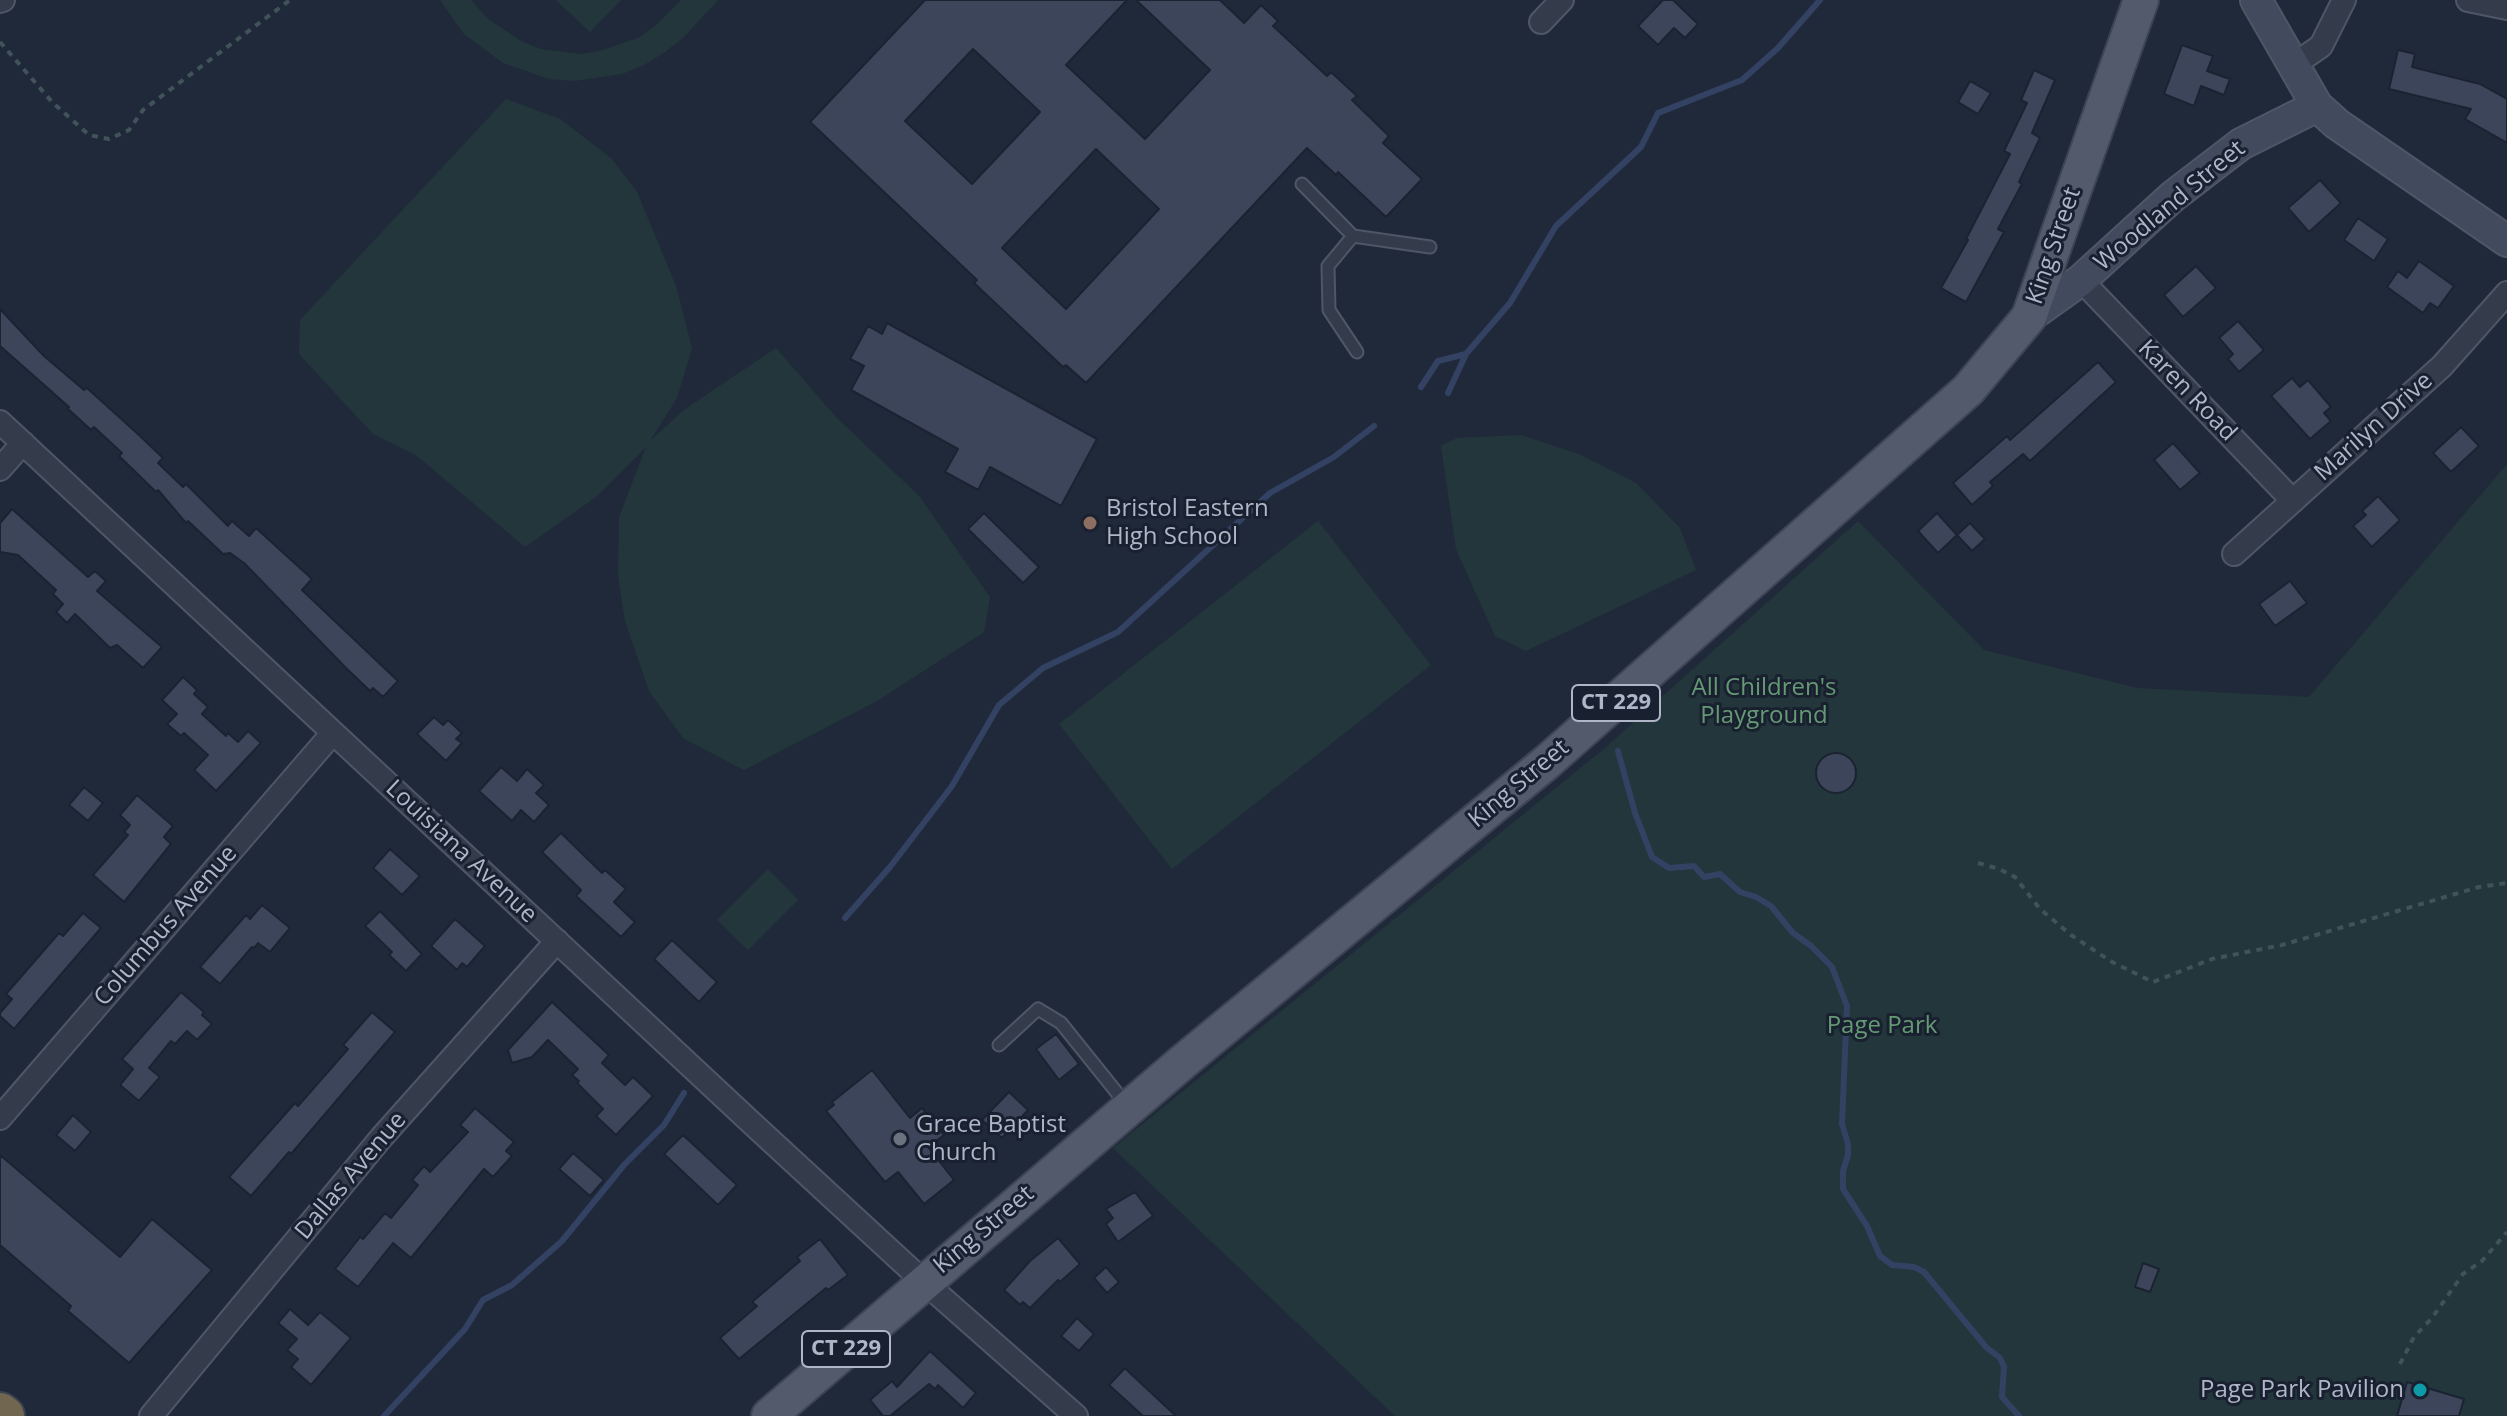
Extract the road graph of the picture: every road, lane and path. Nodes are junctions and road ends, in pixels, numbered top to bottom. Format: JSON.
{"nodes":[{"id":1,"x":290,"y":0,"type":"edge"},
{"id":2,"x":1562,"y":0,"type":"edge"},
{"id":3,"x":2141,"y":0,"type":"edge"},
{"id":4,"x":2256,"y":0,"type":"edge"},
{"id":5,"x":2344,"y":0,"type":"edge"},
{"id":6,"x":2468,"y":0,"type":"edge"},
{"id":7,"x":2507,"y":8,"type":"edge"},
{"id":8,"x":1541,"y":22,"type":"dead end"},
{"id":9,"x":0,"y":42,"type":"edge"},
{"id":10,"x":2292,"y":66,"type":"junction"},
{"id":11,"x":2317,"y":106,"type":"junction"},
{"id":12,"x":1302,"y":184,"type":"dead end"},
{"id":13,"x":1353,"y":236,"type":"junction"},
{"id":14,"x":2507,"y":241,"type":"edge"},
{"id":15,"x":1430,"y":247,"type":"dead end"},
{"id":16,"x":2081,"y":280,"type":"junction"},
{"id":17,"x":2507,"y":293,"type":"edge"},
{"id":18,"x":2029,"y":317,"type":"junction"},
{"id":19,"x":1357,"y":352,"type":"dead end"},
{"id":20,"x":0,"y":422,"type":"edge"},
{"id":21,"x":23,"y":443,"type":"junction"},
{"id":22,"x":0,"y":469,"type":"edge"},
{"id":23,"x":2293,"y":501,"type":"junction"},
{"id":24,"x":2234,"y":554,"type":"dead end"},
{"id":25,"x":332,"y":734,"type":"junction"},
{"id":26,"x":1978,"y":863,"type":"dead end"},
{"id":27,"x":2507,"y":883,"type":"edge"},
{"id":28,"x":557,"y":941,"type":"junction"},
{"id":29,"x":999,"y":1045,"type":"dead end"},
{"id":30,"x":1129,"y":1108,"type":"junction"},
{"id":31,"x":0,"y":1118,"type":"edge"},
{"id":32,"x":2507,"y":1232,"type":"edge"},
{"id":33,"x":923,"y":1281,"type":"junction"},
{"id":34,"x":2400,"y":1364,"type":"dead end"},
{"id":35,"x":151,"y":1416,"type":"edge"},
{"id":36,"x":769,"y":1416,"type":"edge"},
{"id":37,"x":1076,"y":1416,"type":"edge"}],
"edges":[{"from":1,"to":9,"type":"path"},
{"from":2,"to":8,"type":"street"},
{"from":3,"to":18,"type":"main road","name":"King Street","number":"CT 229"},
{"from":4,"to":10,"type":"street"},
{"from":5,"to":10,"type":"street"},
{"from":6,"to":7,"type":"street"},
{"from":10,"to":11,"type":"street"},
{"from":11,"to":14,"type":"street"},
{"from":11,"to":16,"type":"street","name":"Woodland Street"},
{"from":12,"to":13,"type":"lane"},
{"from":13,"to":15,"type":"lane"},
{"from":13,"to":19,"type":"lane"},
{"from":16,"to":18,"type":"street","name":"Woodland Street"},
{"from":16,"to":23,"type":"street","name":"Karen Road"},
{"from":17,"to":23,"type":"street","name":"Marilyn Drive"},
{"from":18,"to":30,"type":"main road","name":"King Street","number":"CT 229"},
{"from":20,"to":21,"type":"street","name":"Louisiana Avenue"},
{"from":21,"to":22,"type":"street"},
{"from":21,"to":25,"type":"street","name":"Louisiana Avenue"},
{"from":23,"to":24,"type":"street","name":"Marilyn Drive"},
{"from":25,"to":28,"type":"street","name":"Louisiana Avenue"},
{"from":25,"to":31,"type":"street","name":"Columbus Avenue"},
{"from":26,"to":27,"type":"path"},
{"from":28,"to":33,"type":"street","name":"Louisiana Avenue"},
{"from":28,"to":35,"type":"street","name":"Dallas Avenue"},
{"from":29,"to":30,"type":"lane"},
{"from":30,"to":33,"type":"main road","name":"King Street","number":"CT 229"},
{"from":32,"to":34,"type":"path"},
{"from":33,"to":36,"type":"main road","name":"King Street","number":"CT 229"},
{"from":33,"to":37,"type":"street","name":"Louisiana Avenue"}]}
